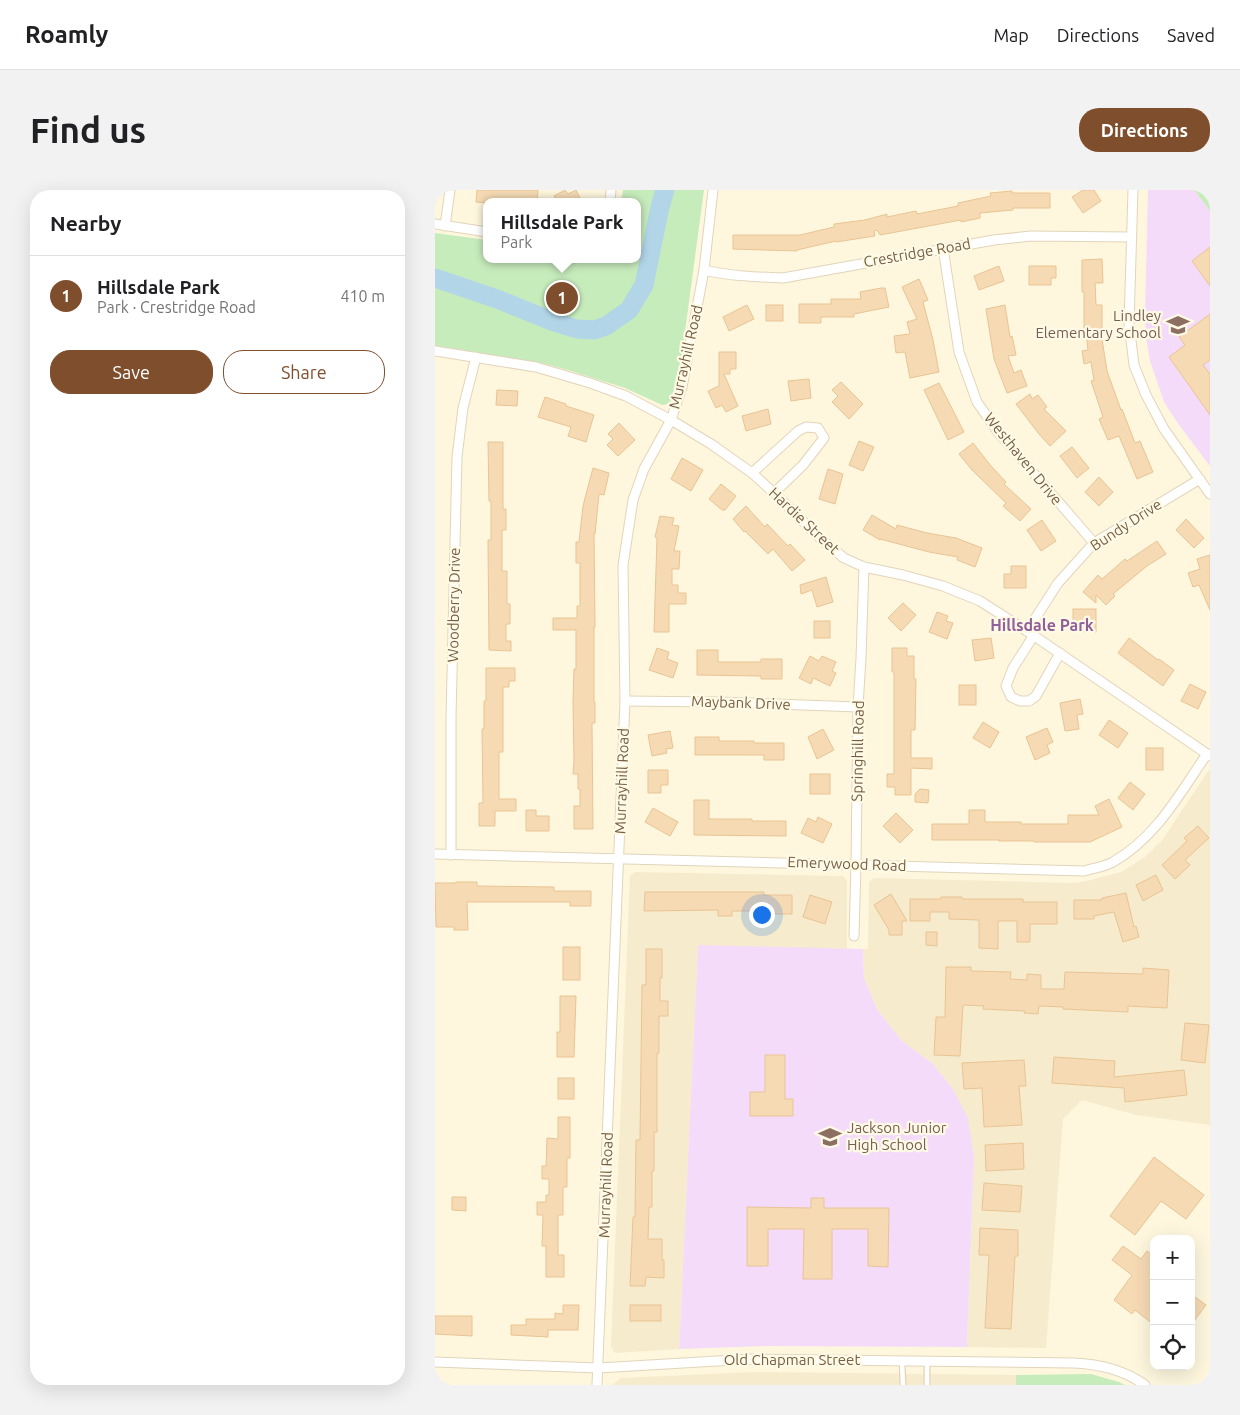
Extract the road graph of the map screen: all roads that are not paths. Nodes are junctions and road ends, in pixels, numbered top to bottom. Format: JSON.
{"nodes":[{"id":1,"x":450,"y":190,"type":"edge"},
{"id":2,"x":713,"y":190,"type":"edge"},
{"id":3,"x":1133,"y":190,"type":"edge"},
{"id":4,"x":435,"y":224,"type":"edge"},
{"id":5,"x":445,"y":226,"type":"junction"},
{"id":6,"x":483,"y":231,"type":"edge"},
{"id":7,"x":1131,"y":237,"type":"junction"},
{"id":8,"x":943,"y":248,"type":"junction"},
{"id":9,"x":704,"y":270,"type":"junction"},
{"id":10,"x":435,"y":351,"type":"edge"},
{"id":11,"x":476,"y":357,"type":"junction"},
{"id":12,"x":671,"y":420,"type":"junction"},
{"id":13,"x":751,"y":472,"type":"junction"},
{"id":14,"x":1200,"y":479,"type":"junction"},
{"id":15,"x":774,"y":493,"type":"junction"},
{"id":16,"x":1210,"y":494,"type":"edge"},
{"id":17,"x":1094,"y":543,"type":"junction"},
{"id":18,"x":864,"y":567,"type":"junction"},
{"id":19,"x":1030,"y":633,"type":"junction"},
{"id":20,"x":1060,"y":653,"type":"junction"},
{"id":21,"x":625,"y":701,"type":"junction"},
{"id":22,"x":858,"y":707,"type":"junction"},
{"id":23,"x":1209,"y":755,"type":"edge"},
{"id":24,"x":435,"y":854,"type":"edge"},
{"id":25,"x":451,"y":855,"type":"junction"},
{"id":26,"x":619,"y":859,"type":"junction"},
{"id":27,"x":857,"y":865,"type":"junction"},
{"id":28,"x":854,"y":936,"type":"dead end"},
{"id":29,"x":902,"y":1360,"type":"junction"},
{"id":30,"x":927,"y":1361,"type":"junction"},
{"id":31,"x":435,"y":1362,"type":"edge"},
{"id":32,"x":598,"y":1368,"type":"junction"},
{"id":33,"x":597,"y":1385,"type":"edge"},
{"id":34,"x":903,"y":1385,"type":"edge"},
{"id":35,"x":927,"y":1385,"type":"edge"},
{"id":36,"x":1145,"y":1385,"type":"edge"}],
"edges":[{"from":1,"to":5,"type":"street"},
{"from":2,"to":9,"type":"street","name":"Murrayhill Road"},
{"from":3,"to":7,"type":"street"},
{"from":4,"to":5,"type":"street"},
{"from":5,"to":6,"type":"street"},
{"from":7,"to":8,"type":"street","name":"Crestridge Road"},
{"from":7,"to":14,"type":"street"},
{"from":8,"to":9,"type":"street","name":"Crestridge Road"},
{"from":8,"to":17,"type":"street","name":"Westhaven Drive"},
{"from":9,"to":12,"type":"street","name":"Murrayhill Road"},
{"from":10,"to":11,"type":"street","name":"Hardie Street"},
{"from":11,"to":12,"type":"street","name":"Hardie Street"},
{"from":11,"to":25,"type":"street","name":"Woodberry Drive"},
{"from":12,"to":13,"type":"street","name":"Hardie Street"},
{"from":12,"to":21,"type":"street","name":"Murrayhill Road"},
{"from":13,"to":15,"type":"street","name":"Hardie Street"},
{"from":13,"to":15,"type":"street"},
{"from":14,"to":16,"type":"street"},
{"from":14,"to":17,"type":"street","name":"Bundy Drive"},
{"from":15,"to":18,"type":"street","name":"Hardie Street"},
{"from":17,"to":19,"type":"street","name":"Bundy Drive"},
{"from":18,"to":19,"type":"street","name":"Hardie Street"},
{"from":18,"to":22,"type":"street","name":"Springhill Road"},
{"from":19,"to":20,"type":"street","name":"Hardie Street"},
{"from":19,"to":20,"type":"street","name":"Bundy Drive"},
{"from":20,"to":23,"type":"street","name":"Hardie Street"},
{"from":21,"to":22,"type":"street","name":"Maybank Drive"},
{"from":21,"to":26,"type":"street","name":"Murrayhill Road"},
{"from":22,"to":27,"type":"street","name":"Springhill Road"},
{"from":23,"to":27,"type":"street","name":"Emerywood Road"},
{"from":24,"to":25,"type":"street","name":"Emerywood Road"},
{"from":25,"to":26,"type":"street","name":"Emerywood Road"},
{"from":26,"to":27,"type":"street","name":"Emerywood Road"},
{"from":26,"to":32,"type":"street","name":"Murrayhill Road"},
{"from":27,"to":28,"type":"street","name":"Springhill Road"},
{"from":29,"to":30,"type":"street","name":"Old Chapman Street"},
{"from":29,"to":32,"type":"street","name":"Old Chapman Street"},
{"from":29,"to":34,"type":"lane"},
{"from":30,"to":35,"type":"lane"},
{"from":30,"to":36,"type":"street","name":"Old Chapman Street"},
{"from":31,"to":32,"type":"street","name":"Old Chapman Street"},
{"from":32,"to":33,"type":"street","name":"Murrayhill Road"}]}
